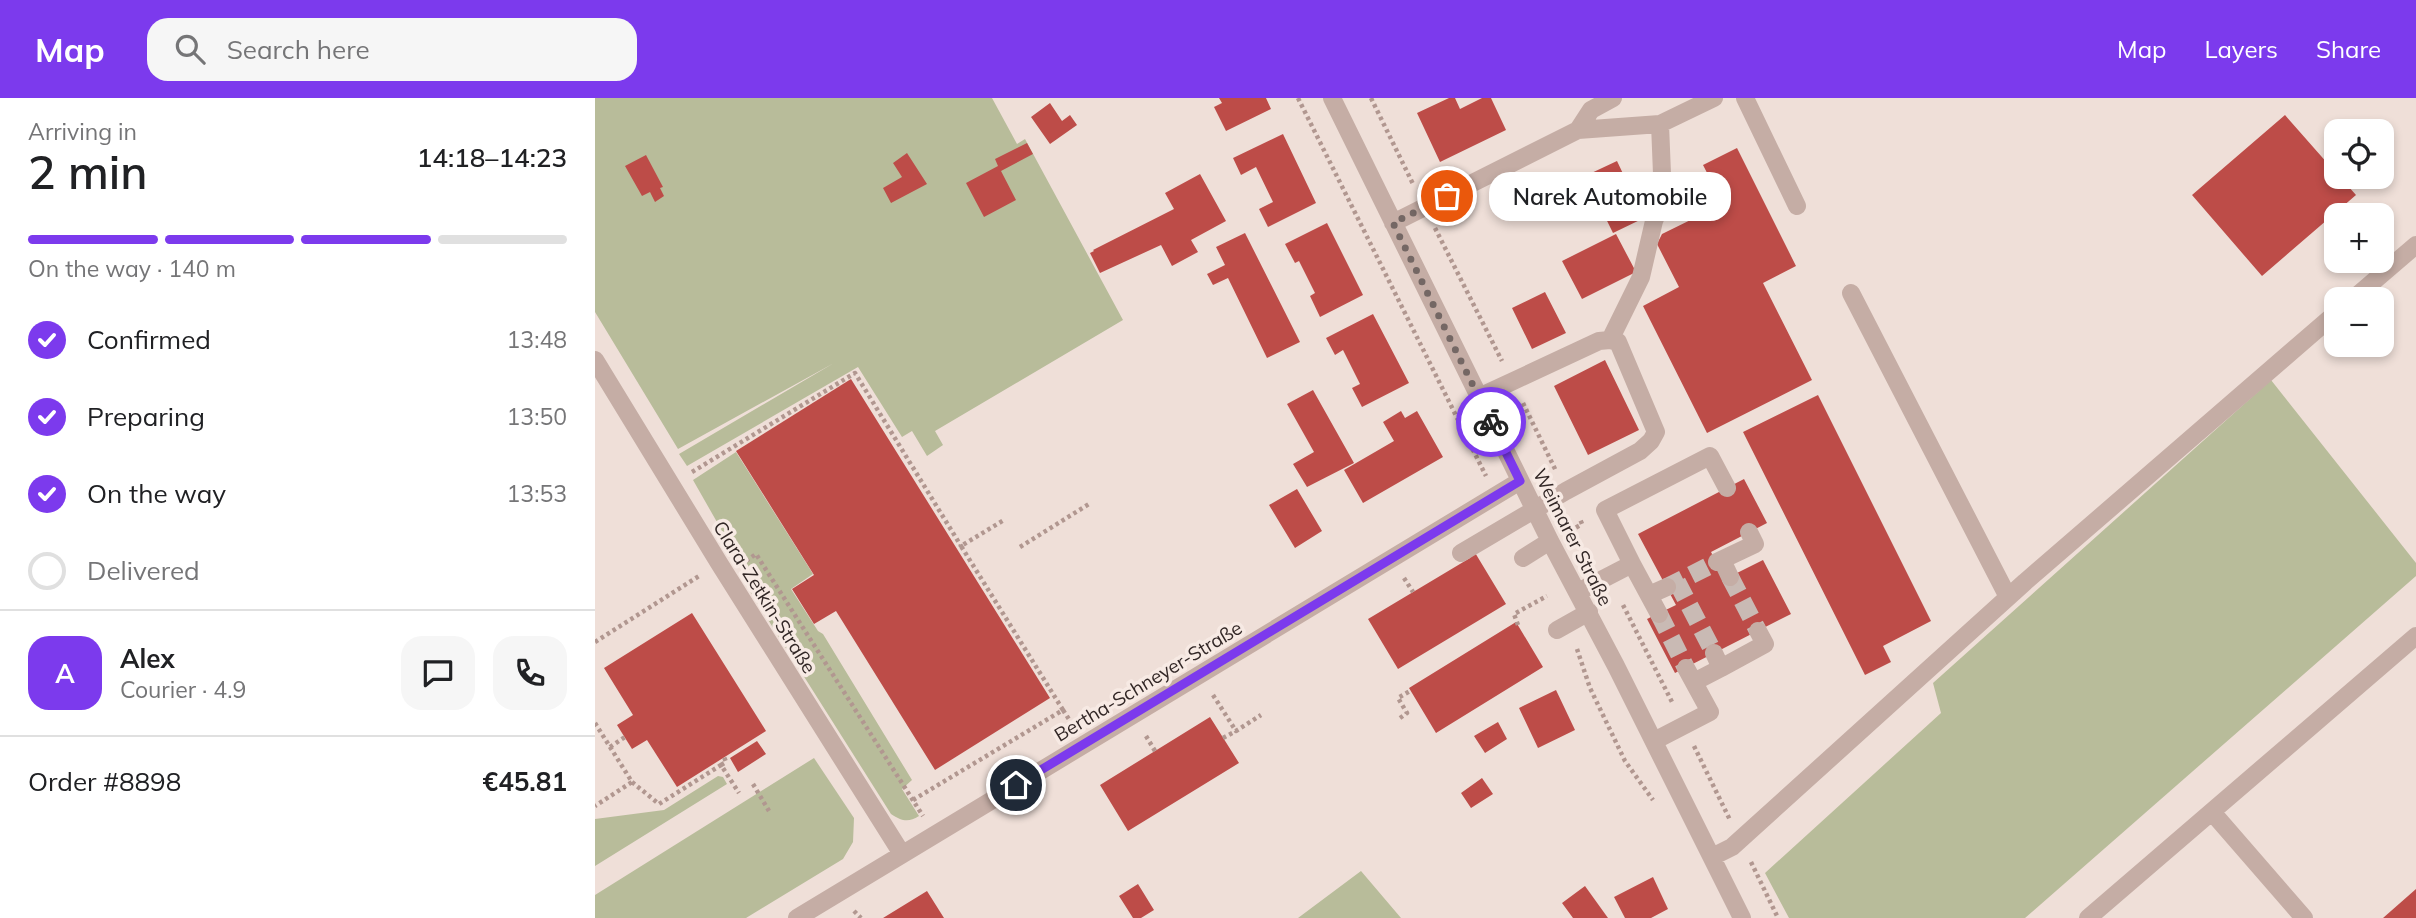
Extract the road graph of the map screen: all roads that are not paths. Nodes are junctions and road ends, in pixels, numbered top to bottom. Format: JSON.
{"nodes":[{"id":1,"x":1332,"y":98,"type":"edge"},
{"id":2,"x":1613,"y":98,"type":"edge"},
{"id":3,"x":1714,"y":98,"type":"edge"},
{"id":4,"x":1745,"y":98,"type":"edge"},
{"id":5,"x":1660,"y":124,"type":"junction"},
{"id":6,"x":1578,"y":130,"type":"junction"},
{"id":7,"x":1797,"y":206,"type":"dead end"},
{"id":8,"x":1393,"y":223,"type":"junction"},
{"id":9,"x":2416,"y":245,"type":"edge"},
{"id":10,"x":2367,"y":287,"type":"edge"},
{"id":11,"x":1851,"y":293,"type":"dead end"},
{"id":12,"x":2324,"y":323,"type":"edge"},
{"id":13,"x":1610,"y":340,"type":"junction"},
{"id":14,"x":595,"y":360,"type":"edge"},
{"id":15,"x":1479,"y":397,"type":"junction"},
{"id":16,"x":1520,"y":481,"type":"junction"},
{"id":17,"x":1727,"y":488,"type":"dead end"},
{"id":18,"x":1535,"y":510,"type":"junction"},
{"id":19,"x":1749,"y":532,"type":"dead end"},
{"id":20,"x":1550,"y":541,"type":"junction"},
{"id":21,"x":1461,"y":554,"type":"dead end"},
{"id":22,"x":1523,"y":558,"type":"dead end"},
{"id":23,"x":1632,"y":564,"type":"junction"},
{"id":24,"x":1730,"y":577,"type":"tunnel mouth"},
{"id":25,"x":1667,"y":587,"type":"tunnel mouth"},
{"id":26,"x":1578,"y":592,"type":"junction"},
{"id":27,"x":1649,"y":596,"type":"junction"},
{"id":28,"x":2008,"y":597,"type":"junction"},
{"id":29,"x":1589,"y":612,"type":"junction"},
{"id":30,"x":1659,"y":614,"type":"tunnel mouth"},
{"id":31,"x":1557,"y":630,"type":"dead end"},
{"id":32,"x":1758,"y":631,"type":"dead end"},
{"id":33,"x":2416,"y":636,"type":"edge"},
{"id":34,"x":1654,"y":741,"type":"junction"},
{"id":35,"x":2212,"y":812,"type":"junction"},
{"id":36,"x":902,"y":854,"type":"junction"},
{"id":37,"x":1713,"y":857,"type":"junction"},
{"id":38,"x":797,"y":918,"type":"edge"},
{"id":39,"x":1742,"y":918,"type":"edge"},
{"id":40,"x":2088,"y":918,"type":"edge"},
{"id":41,"x":2305,"y":918,"type":"edge"}],
"edges":[{"from":1,"to":8,"type":"street","name":"Weimarer Straße"},
{"from":2,"to":6,"type":"street"},
{"from":3,"to":5,"type":"street"},
{"from":4,"to":7,"type":"street"},
{"from":5,"to":6,"type":"street"},
{"from":5,"to":13,"type":"street"},
{"from":6,"to":8,"type":"street"},
{"from":8,"to":15,"type":"street","name":"Weimarer Straße"},
{"from":9,"to":10,"type":"street"},
{"from":11,"to":28,"type":"street"},
{"from":12,"to":28,"type":"street"},
{"from":13,"to":15,"type":"street"},
{"from":13,"to":18,"type":"street"},
{"from":14,"to":36,"type":"street","name":"Clara-Zetkin-Straße"},
{"from":15,"to":16,"type":"street","name":"Weimarer Straße"},
{"from":16,"to":18,"type":"street","name":"Weimarer Straße"},
{"from":16,"to":36,"type":"street","name":"Bertha-Schneyer-Straße"},
{"from":17,"to":23,"type":"street"},
{"from":18,"to":20,"type":"street","name":"Weimarer Straße"},
{"from":18,"to":21,"type":"street"},
{"from":19,"to":24,"type":"street"},
{"from":20,"to":22,"type":"street"},
{"from":20,"to":26,"type":"street","name":"Weimarer Straße"},
{"from":23,"to":26,"type":"street"},
{"from":23,"to":27,"type":"street"},
{"from":25,"to":27,"type":"street"},
{"from":26,"to":29,"type":"street","name":"Weimarer Straße"},
{"from":27,"to":30,"type":"street"},
{"from":28,"to":37,"type":"street"},
{"from":29,"to":31,"type":"street"},
{"from":29,"to":34,"type":"street","name":"Weimarer Straße"},
{"from":32,"to":34,"type":"street"},
{"from":33,"to":35,"type":"street"},
{"from":34,"to":37,"type":"street","name":"Weimarer Straße"},
{"from":35,"to":40,"type":"street"},
{"from":35,"to":41,"type":"street"},
{"from":36,"to":38,"type":"street","name":"Bertha-Schneyer-Straße"},
{"from":37,"to":39,"type":"street","name":"Weimarer Straße"}]}
